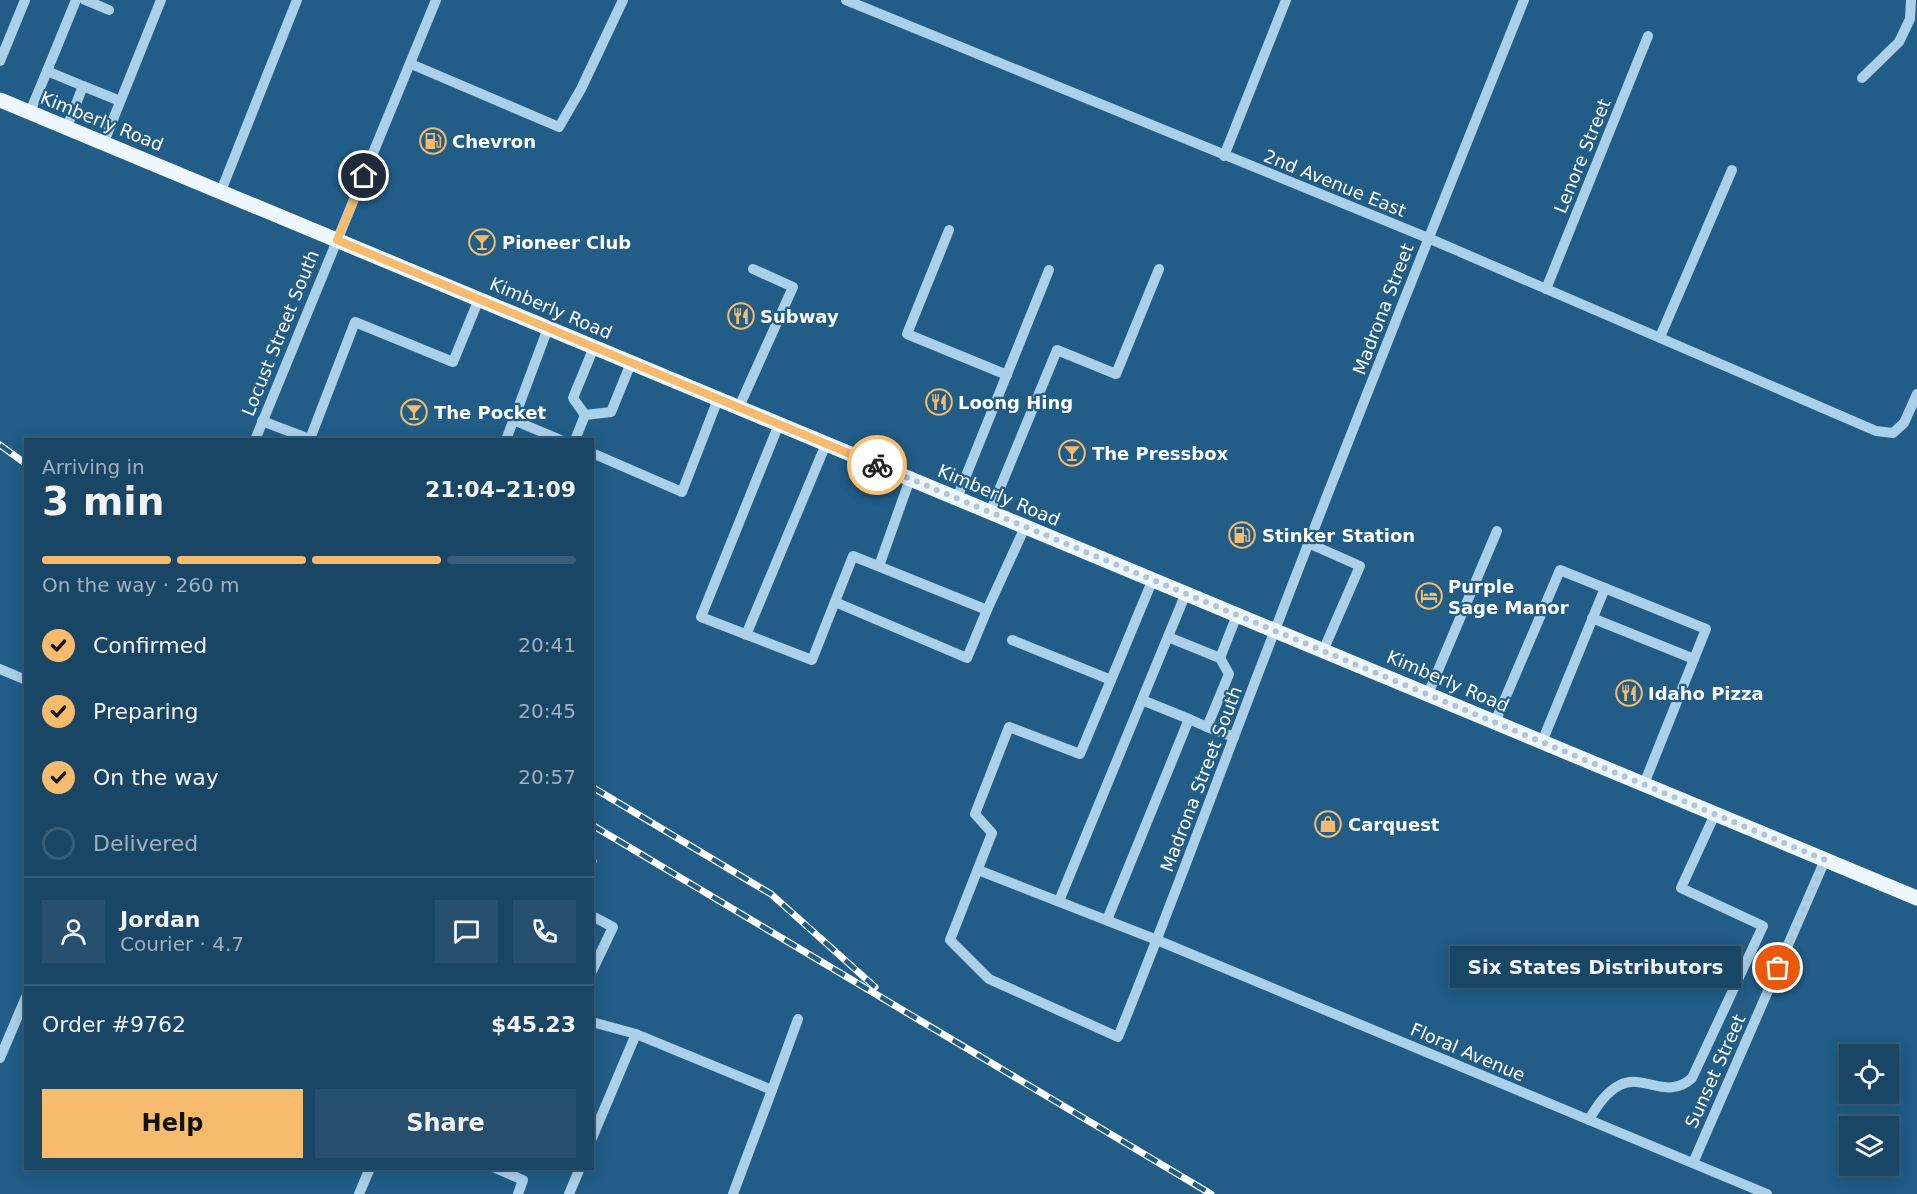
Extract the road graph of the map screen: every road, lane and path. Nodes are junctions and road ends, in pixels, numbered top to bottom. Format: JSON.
{"nodes":[{"id":1,"x":25,"y":0,"type":"edge"},
{"id":2,"x":76,"y":0,"type":"edge"},
{"id":3,"x":85,"y":0,"type":"edge"},
{"id":4,"x":160,"y":0,"type":"edge"},
{"id":5,"x":297,"y":0,"type":"edge"},
{"id":6,"x":436,"y":0,"type":"edge"},
{"id":7,"x":623,"y":0,"type":"edge"},
{"id":8,"x":1286,"y":0,"type":"edge"},
{"id":9,"x":1524,"y":0,"type":"edge"},
{"id":10,"x":1911,"y":0,"type":"edge"},
{"id":11,"x":853,"y":1,"type":"edge"},
{"id":12,"x":109,"y":10,"type":"dead end"},
{"id":13,"x":1648,"y":36,"type":"dead end"},
{"id":14,"x":0,"y":61,"type":"edge"},
{"id":15,"x":411,"y":64,"type":"junction"},
{"id":16,"x":47,"y":71,"type":"junction"},
{"id":17,"x":1862,"y":78,"type":"dead end"},
{"id":18,"x":83,"y":86,"type":"junction"},
{"id":19,"x":0,"y":100,"type":"edge"},
{"id":20,"x":120,"y":101,"type":"junction"},
{"id":21,"x":30,"y":112,"type":"junction"},
{"id":22,"x":67,"y":127,"type":"junction"},
{"id":23,"x":104,"y":142,"type":"junction"},
{"id":24,"x":1224,"y":156,"type":"junction"},
{"id":25,"x":1732,"y":170,"type":"dead end"},
{"id":26,"x":221,"y":191,"type":"junction"},
{"id":27,"x":949,"y":230,"type":"dead end"},
{"id":28,"x":1428,"y":238,"type":"junction"},
{"id":29,"x":337,"y":240,"type":"junction"},
{"id":30,"x":753,"y":269,"type":"dead end"},
{"id":31,"x":1159,"y":269,"type":"dead end"},
{"id":32,"x":1049,"y":270,"type":"dead end"},
{"id":33,"x":1546,"y":289,"type":"junction"},
{"id":34,"x":479,"y":299,"type":"junction"},
{"id":35,"x":548,"y":328,"type":"junction"},
{"id":36,"x":1660,"y":337,"type":"junction"},
{"id":37,"x":594,"y":347,"type":"junction"},
{"id":38,"x":631,"y":363,"type":"junction"},
{"id":39,"x":1007,"y":375,"type":"junction"},
{"id":40,"x":1917,"y":394,"type":"edge"},
{"id":41,"x":718,"y":399,"type":"junction"},
{"id":42,"x":739,"y":407,"type":"junction"},
{"id":43,"x":585,"y":415,"type":"junction"},
{"id":44,"x":513,"y":420,"type":"junction"},
{"id":45,"x":262,"y":421,"type":"junction"},
{"id":46,"x":779,"y":424,"type":"junction"},
{"id":47,"x":256,"y":438,"type":"edge"},
{"id":48,"x":308,"y":438,"type":"edge"},
{"id":49,"x":311,"y":438,"type":"edge"},
{"id":50,"x":507,"y":438,"type":"edge"},
{"id":51,"x":556,"y":438,"type":"edge"},
{"id":52,"x":576,"y":438,"type":"edge"},
{"id":53,"x":825,"y":444,"type":"junction"},
{"id":54,"x":594,"y":454,"type":"edge"},
{"id":55,"x":910,"y":479,"type":"junction"},
{"id":56,"x":957,"y":498,"type":"junction"},
{"id":57,"x":990,"y":512,"type":"junction"},
{"id":58,"x":1025,"y":527,"type":"junction"},
{"id":59,"x":1497,"y":531,"type":"dead end"},
{"id":60,"x":1308,"y":543,"type":"junction"},
{"id":61,"x":879,"y":566,"type":"junction"},
{"id":62,"x":1153,"y":579,"type":"junction"},
{"id":63,"x":1605,"y":588,"type":"junction"},
{"id":64,"x":1186,"y":593,"type":"junction"},
{"id":65,"x":835,"y":602,"type":"junction"},
{"id":66,"x":987,"y":610,"type":"junction"},
{"id":67,"x":1237,"y":615,"type":"junction"},
{"id":68,"x":1592,"y":618,"type":"junction"},
{"id":69,"x":1274,"y":630,"type":"junction"},
{"id":70,"x":746,"y":634,"type":"junction"},
{"id":71,"x":1168,"y":637,"type":"junction"},
{"id":72,"x":1012,"y":640,"type":"dead end"},
{"id":73,"x":1323,"y":651,"type":"junction"},
{"id":74,"x":1220,"y":658,"type":"junction"},
{"id":75,"x":1694,"y":659,"type":"junction"},
{"id":76,"x":0,"y":669,"type":"edge"},
{"id":77,"x":24,"y":679,"type":"edge"},
{"id":78,"x":1111,"y":680,"type":"junction"},
{"id":79,"x":1428,"y":694,"type":"junction"},
{"id":80,"x":1142,"y":700,"type":"junction"},
{"id":81,"x":1189,"y":719,"type":"junction"},
{"id":82,"x":1495,"y":722,"type":"junction"},
{"id":83,"x":1207,"y":727,"type":"junction"},
{"id":84,"x":1234,"y":737,"type":"junction"},
{"id":85,"x":1542,"y":742,"type":"junction"},
{"id":86,"x":1644,"y":784,"type":"junction"},
{"id":87,"x":1715,"y":814,"type":"junction"},
{"id":88,"x":1825,"y":860,"type":"junction"},
{"id":89,"x":978,"y":870,"type":"junction"},
{"id":90,"x":1917,"y":898,"type":"edge"},
{"id":91,"x":1059,"y":901,"type":"junction"},
{"id":92,"x":594,"y":917,"type":"edge"},
{"id":93,"x":1107,"y":920,"type":"junction"},
{"id":94,"x":1157,"y":940,"type":"junction"},
{"id":95,"x":594,"y":967,"type":"edge"},
{"id":96,"x":24,"y":1002,"type":"edge"},
{"id":97,"x":798,"y":1018,"type":"dead end"},
{"id":98,"x":594,"y":1023,"type":"edge"},
{"id":99,"x":636,"y":1034,"type":"junction"},
{"id":100,"x":0,"y":1058,"type":"edge"},
{"id":101,"x":772,"y":1090,"type":"junction"},
{"id":102,"x":1589,"y":1120,"type":"junction"},
{"id":103,"x":594,"y":1133,"type":"edge"},
{"id":104,"x":1693,"y":1163,"type":"junction"},
{"id":105,"x":369,"y":1170,"type":"edge"},
{"id":106,"x":500,"y":1170,"type":"edge"},
{"id":107,"x":579,"y":1170,"type":"edge"},
{"id":108,"x":359,"y":1194,"type":"edge"},
{"id":109,"x":518,"y":1194,"type":"edge"},
{"id":110,"x":569,"y":1194,"type":"edge"},
{"id":111,"x":733,"y":1194,"type":"edge"},
{"id":112,"x":1767,"y":1194,"type":"edge"}],
"edges":[{"from":1,"to":14,"type":"street"},
{"from":2,"to":16,"type":"street"},
{"from":3,"to":12,"type":"street"},
{"from":4,"to":20,"type":"street"},
{"from":5,"to":26,"type":"street"},
{"from":6,"to":15,"type":"street","name":"Locust Street South"},
{"from":7,"to":15,"type":"street"},
{"from":8,"to":24,"type":"street"},
{"from":9,"to":28,"type":"street","name":"Madrona Street"},
{"from":10,"to":17,"type":"street"},
{"from":11,"to":24,"type":"street","name":"2nd Avenue East"},
{"from":13,"to":33,"type":"street","name":"Lenore Street"},
{"from":15,"to":29,"type":"street","name":"Locust Street South"},
{"from":16,"to":18,"type":"street"},
{"from":16,"to":21,"type":"street"},
{"from":18,"to":20,"type":"street"},
{"from":18,"to":22,"type":"street"},
{"from":19,"to":21,"type":"main road","name":"Kimberly Road"},
{"from":20,"to":23,"type":"street"},
{"from":21,"to":22,"type":"main road","name":"Kimberly Road"},
{"from":22,"to":23,"type":"main road","name":"Kimberly Road"},
{"from":23,"to":26,"type":"main road","name":"Kimberly Road"},
{"from":24,"to":28,"type":"street","name":"2nd Avenue East"},
{"from":25,"to":36,"type":"street"},
{"from":26,"to":29,"type":"main road","name":"Kimberly Road"},
{"from":27,"to":39,"type":"street"},
{"from":28,"to":33,"type":"street","name":"2nd Avenue East"},
{"from":28,"to":60,"type":"street","name":"Madrona Street"},
{"from":29,"to":34,"type":"main road","name":"Kimberly Road"},
{"from":29,"to":45,"type":"street","name":"Locust Street South"},
{"from":30,"to":42,"type":"street"},
{"from":31,"to":57,"type":"street"},
{"from":32,"to":39,"type":"street"},
{"from":33,"to":36,"type":"street","name":"2nd Avenue East"},
{"from":34,"to":35,"type":"main road","name":"Kimberly Road"},
{"from":34,"to":49,"type":"street"},
{"from":35,"to":37,"type":"main road","name":"Kimberly Road"},
{"from":35,"to":44,"type":"street"},
{"from":36,"to":40,"type":"street","name":"2nd Avenue East"},
{"from":37,"to":38,"type":"main road","name":"Kimberly Road"},
{"from":37,"to":43,"type":"street"},
{"from":38,"to":41,"type":"main road","name":"Kimberly Road"},
{"from":38,"to":43,"type":"street"},
{"from":39,"to":56,"type":"street"},
{"from":41,"to":42,"type":"main road","name":"Kimberly Road"},
{"from":41,"to":54,"type":"street"},
{"from":42,"to":46,"type":"main road","name":"Kimberly Road"},
{"from":43,"to":52,"type":"street"},
{"from":44,"to":50,"type":"street"},
{"from":44,"to":51,"type":"street"},
{"from":45,"to":47,"type":"street","name":"Locust Street South"},
{"from":45,"to":48,"type":"street"},
{"from":46,"to":53,"type":"main road","name":"Kimberly Road"},
{"from":46,"to":70,"type":"street"},
{"from":53,"to":55,"type":"main road","name":"Kimberly Road"},
{"from":53,"to":70,"type":"street"},
{"from":55,"to":56,"type":"main road","name":"Kimberly Road"},
{"from":55,"to":61,"type":"street"},
{"from":56,"to":57,"type":"main road","name":"Kimberly Road"},
{"from":57,"to":58,"type":"main road","name":"Kimberly Road"},
{"from":58,"to":62,"type":"main road","name":"Kimberly Road"},
{"from":58,"to":66,"type":"street"},
{"from":59,"to":79,"type":"street"},
{"from":60,"to":69,"type":"street","name":"Madrona Street"},
{"from":60,"to":73,"type":"street"},
{"from":61,"to":65,"type":"street"},
{"from":61,"to":66,"type":"street"},
{"from":62,"to":64,"type":"main road","name":"Kimberly Road"},
{"from":62,"to":78,"type":"street"},
{"from":63,"to":68,"type":"street"},
{"from":63,"to":75,"type":"street"},
{"from":63,"to":82,"type":"street"},
{"from":64,"to":67,"type":"main road","name":"Kimberly Road"},
{"from":64,"to":71,"type":"street"},
{"from":65,"to":66,"type":"street"},
{"from":65,"to":70,"type":"street"},
{"from":67,"to":69,"type":"main road","name":"Kimberly Road"},
{"from":67,"to":74,"type":"street"},
{"from":68,"to":75,"type":"street"},
{"from":68,"to":85,"type":"street"},
{"from":69,"to":73,"type":"main road","name":"Kimberly Road"},
{"from":69,"to":84,"type":"street","name":"Madrona Street South"},
{"from":71,"to":74,"type":"street"},
{"from":71,"to":80,"type":"street"},
{"from":72,"to":78,"type":"street"},
{"from":73,"to":79,"type":"main road","name":"Kimberly Road"},
{"from":74,"to":83,"type":"street"},
{"from":75,"to":86,"type":"street"},
{"from":76,"to":77,"type":"street"},
{"from":78,"to":89,"type":"street"},
{"from":79,"to":82,"type":"main road","name":"Kimberly Road"},
{"from":80,"to":81,"type":"street"},
{"from":80,"to":91,"type":"street"},
{"from":81,"to":83,"type":"street"},
{"from":81,"to":93,"type":"street"},
{"from":82,"to":85,"type":"main road","name":"Kimberly Road"},
{"from":83,"to":84,"type":"street"},
{"from":84,"to":94,"type":"street","name":"Madrona Street South"},
{"from":85,"to":86,"type":"main road","name":"Kimberly Road"},
{"from":86,"to":87,"type":"main road","name":"Kimberly Road"},
{"from":87,"to":88,"type":"main road","name":"Kimberly Road"},
{"from":87,"to":102,"type":"street"},
{"from":88,"to":90,"type":"main road","name":"Kimberly Road"},
{"from":88,"to":104,"type":"street","name":"Sunset Street"},
{"from":89,"to":91,"type":"street","name":"Floral Avenue"},
{"from":89,"to":94,"type":"street","name":"Madrona Street South"},
{"from":91,"to":93,"type":"street","name":"Floral Avenue"},
{"from":92,"to":95,"type":"street"},
{"from":93,"to":94,"type":"street","name":"Floral Avenue"},
{"from":94,"to":102,"type":"street","name":"Floral Avenue"},
{"from":96,"to":100,"type":"street"},
{"from":97,"to":101,"type":"street"},
{"from":98,"to":99,"type":"street"},
{"from":99,"to":101,"type":"street"},
{"from":99,"to":103,"type":"street"},
{"from":101,"to":111,"type":"street"},
{"from":102,"to":104,"type":"street","name":"Floral Avenue"},
{"from":104,"to":112,"type":"street","name":"Floral Avenue"},
{"from":105,"to":108,"type":"street"},
{"from":106,"to":109,"type":"street"},
{"from":107,"to":110,"type":"street"}]}
